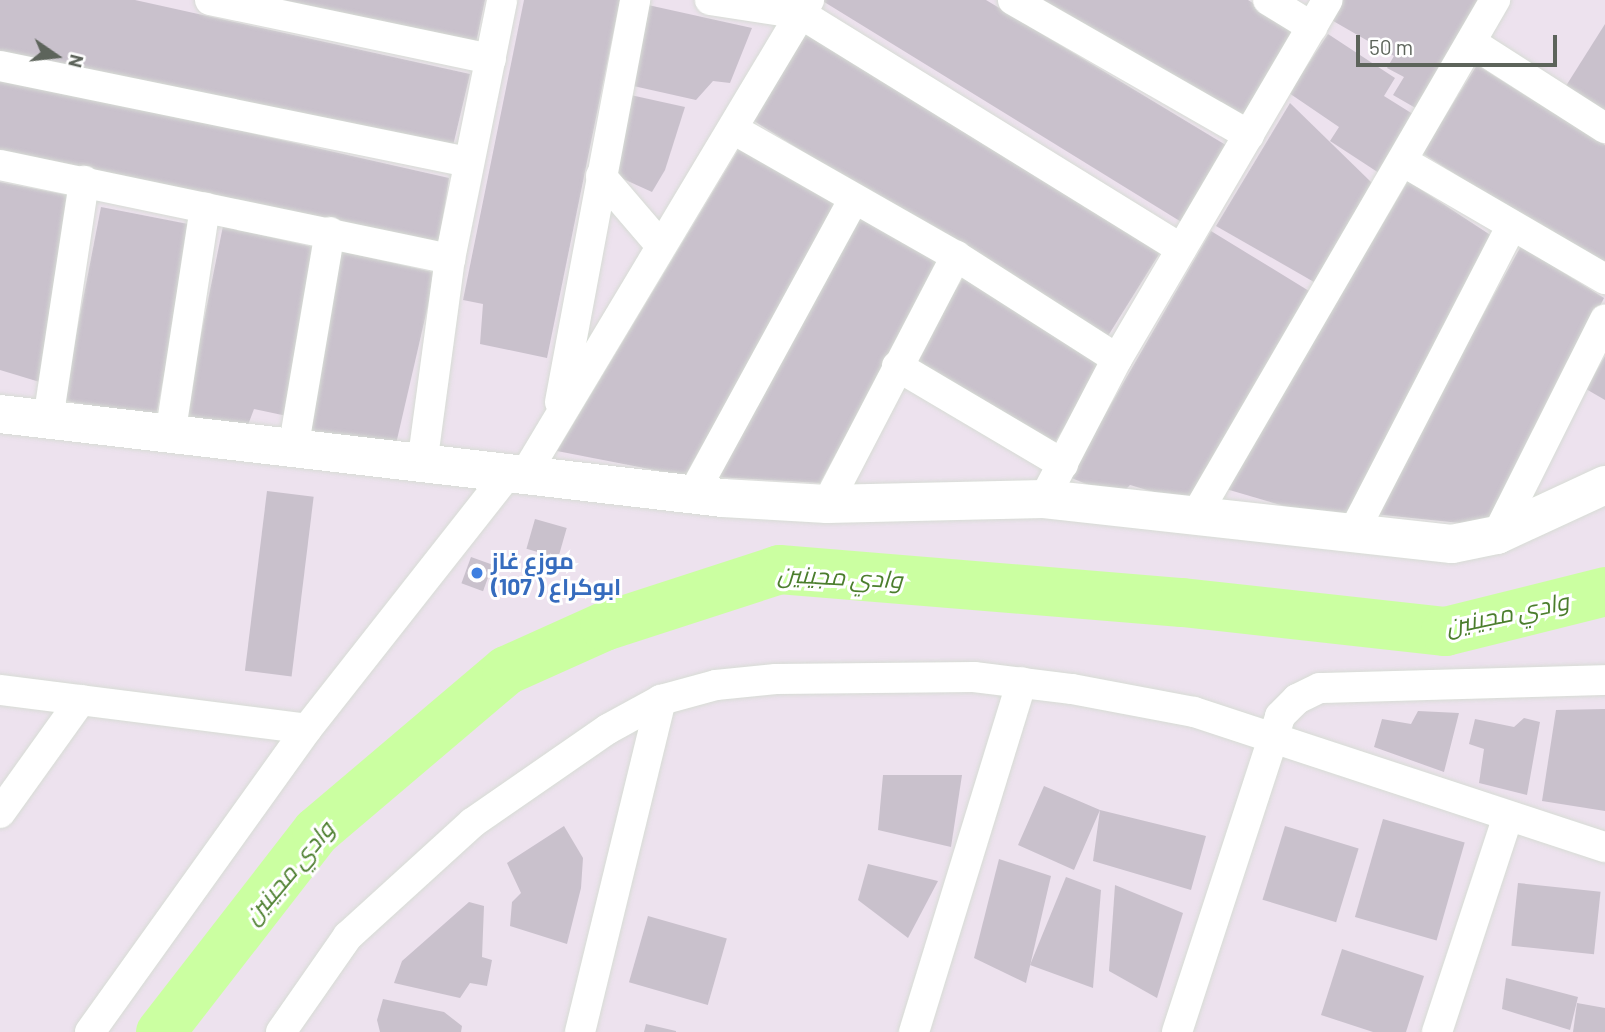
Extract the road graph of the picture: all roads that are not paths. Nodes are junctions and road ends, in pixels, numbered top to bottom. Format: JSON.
{"nodes":[{"id":1,"x":210,"y":0,"type":"edge"},
{"id":2,"x":502,"y":0,"type":"edge"},
{"id":3,"x":635,"y":0,"type":"edge"},
{"id":4,"x":709,"y":0,"type":"edge"},
{"id":5,"x":1013,"y":0,"type":"edge"},
{"id":6,"x":1268,"y":0,"type":"edge"},
{"id":7,"x":1328,"y":0,"type":"edge"},
{"id":8,"x":1495,"y":0,"type":"edge"},
{"id":9,"x":805,"y":7,"type":"edge"},
{"id":10,"x":1312,"y":27,"type":"junction"},
{"id":11,"x":1472,"y":43,"type":"junction"},
{"id":12,"x":491,"y":59,"type":"junction"},
{"id":13,"x":0,"y":65,"type":"edge"},
{"id":14,"x":1605,"y":128,"type":"edge"},
{"id":15,"x":733,"y":129,"type":"junction"},
{"id":16,"x":1249,"y":135,"type":"junction"},
{"id":17,"x":467,"y":162,"type":"junction"},
{"id":18,"x":1404,"y":162,"type":"junction"},
{"id":19,"x":0,"y":165,"type":"edge"},
{"id":20,"x":601,"y":177,"type":"junction"},
{"id":21,"x":84,"y":181,"type":"junction"},
{"id":22,"x":853,"y":201,"type":"junction"},
{"id":23,"x":205,"y":208,"type":"junction"},
{"id":24,"x":1511,"y":228,"type":"junction"},
{"id":25,"x":330,"y":232,"type":"junction"},
{"id":26,"x":661,"y":246,"type":"junction"},
{"id":27,"x":1181,"y":249,"type":"junction"},
{"id":28,"x":956,"y":256,"type":"junction"},
{"id":29,"x":450,"y":259,"type":"junction"},
{"id":30,"x":1605,"y":279,"type":"edge"},
{"id":31,"x":1605,"y":320,"type":"edge"},
{"id":32,"x":1117,"y":359,"type":"junction"},
{"id":33,"x":897,"y":366,"type":"junction"},
{"id":34,"x":0,"y":414,"type":"edge"},
{"id":35,"x":48,"y":420,"type":"junction"},
{"id":36,"x":556,"y":422,"type":"junction"},
{"id":37,"x":170,"y":436,"type":"junction"},
{"id":38,"x":293,"y":450,"type":"junction"},
{"id":39,"x":1063,"y":464,"type":"junction"},
{"id":40,"x":422,"y":465,"type":"junction"},
{"id":41,"x":516,"y":476,"type":"junction"},
{"id":42,"x":1605,"y":485,"type":"edge"},
{"id":43,"x":693,"y":494,"type":"junction"},
{"id":44,"x":1044,"y":499,"type":"junction"},
{"id":45,"x":827,"y":504,"type":"junction"},
{"id":46,"x":1196,"y":515,"type":"junction"},
{"id":47,"x":1352,"y":535,"type":"junction"},
{"id":48,"x":1497,"y":535,"type":"junction"},
{"id":49,"x":1605,"y":680,"type":"edge"},
{"id":50,"x":1022,"y":682,"type":"junction"},
{"id":51,"x":0,"y":690,"type":"edge"},
{"id":52,"x":80,"y":700,"type":"junction"},
{"id":53,"x":661,"y":700,"type":"junction"},
{"id":54,"x":307,"y":729,"type":"junction"},
{"id":55,"x":1273,"y":740,"type":"junction"},
{"id":56,"x":0,"y":813,"type":"edge"},
{"id":57,"x":1507,"y":818,"type":"junction"},
{"id":58,"x":1605,"y":847,"type":"edge"},
{"id":59,"x":90,"y":1032,"type":"edge"},
{"id":60,"x":281,"y":1032,"type":"edge"},
{"id":61,"x":580,"y":1032,"type":"edge"},
{"id":62,"x":914,"y":1032,"type":"edge"},
{"id":63,"x":1177,"y":1032,"type":"edge"},
{"id":64,"x":1437,"y":1032,"type":"edge"}],
"edges":[{"from":1,"to":12,"type":"street"},
{"from":2,"to":12,"type":"street"},
{"from":3,"to":20,"type":"street"},
{"from":4,"to":9,"type":"street"},
{"from":5,"to":16,"type":"street"},
{"from":6,"to":10,"type":"street"},
{"from":7,"to":10,"type":"street"},
{"from":8,"to":11,"type":"street"},
{"from":9,"to":15,"type":"street"},
{"from":9,"to":27,"type":"street"},
{"from":10,"to":16,"type":"street"},
{"from":11,"to":14,"type":"street"},
{"from":11,"to":18,"type":"street"},
{"from":12,"to":17,"type":"street"},
{"from":13,"to":17,"type":"street"},
{"from":15,"to":22,"type":"street"},
{"from":15,"to":26,"type":"street"},
{"from":16,"to":27,"type":"street"},
{"from":17,"to":29,"type":"street"},
{"from":18,"to":24,"type":"street"},
{"from":18,"to":46,"type":"street"},
{"from":19,"to":21,"type":"street"},
{"from":20,"to":26,"type":"street"},
{"from":20,"to":36,"type":"street"},
{"from":21,"to":23,"type":"street"},
{"from":21,"to":35,"type":"street"},
{"from":22,"to":28,"type":"street"},
{"from":22,"to":43,"type":"street"},
{"from":23,"to":25,"type":"street"},
{"from":23,"to":37,"type":"street"},
{"from":24,"to":30,"type":"street"},
{"from":24,"to":47,"type":"street"},
{"from":25,"to":29,"type":"street"},
{"from":25,"to":38,"type":"street"},
{"from":26,"to":36,"type":"street"},
{"from":27,"to":32,"type":"street"},
{"from":28,"to":32,"type":"street"},
{"from":28,"to":33,"type":"street"},
{"from":29,"to":40,"type":"street"},
{"from":31,"to":48,"type":"street"},
{"from":32,"to":39,"type":"street"},
{"from":33,"to":39,"type":"street"},
{"from":33,"to":45,"type":"street"},
{"from":34,"to":35,"type":"street"},
{"from":35,"to":37,"type":"street"},
{"from":36,"to":41,"type":"street"},
{"from":37,"to":38,"type":"street"},
{"from":38,"to":40,"type":"street"},
{"from":39,"to":44,"type":"street"},
{"from":40,"to":41,"type":"street"},
{"from":41,"to":43,"type":"street"},
{"from":41,"to":54,"type":"street"},
{"from":42,"to":48,"type":"street"},
{"from":43,"to":45,"type":"street"},
{"from":44,"to":45,"type":"street"},
{"from":44,"to":46,"type":"street"},
{"from":46,"to":47,"type":"street"},
{"from":47,"to":48,"type":"street"},
{"from":49,"to":55,"type":"street"},
{"from":50,"to":53,"type":"street"},
{"from":50,"to":55,"type":"street"},
{"from":50,"to":62,"type":"street"},
{"from":51,"to":52,"type":"street"},
{"from":52,"to":54,"type":"street"},
{"from":52,"to":56,"type":"street"},
{"from":53,"to":60,"type":"street"},
{"from":53,"to":61,"type":"street"},
{"from":54,"to":59,"type":"street"},
{"from":55,"to":57,"type":"street"},
{"from":55,"to":63,"type":"street"},
{"from":57,"to":58,"type":"street"},
{"from":57,"to":64,"type":"street"}]}
